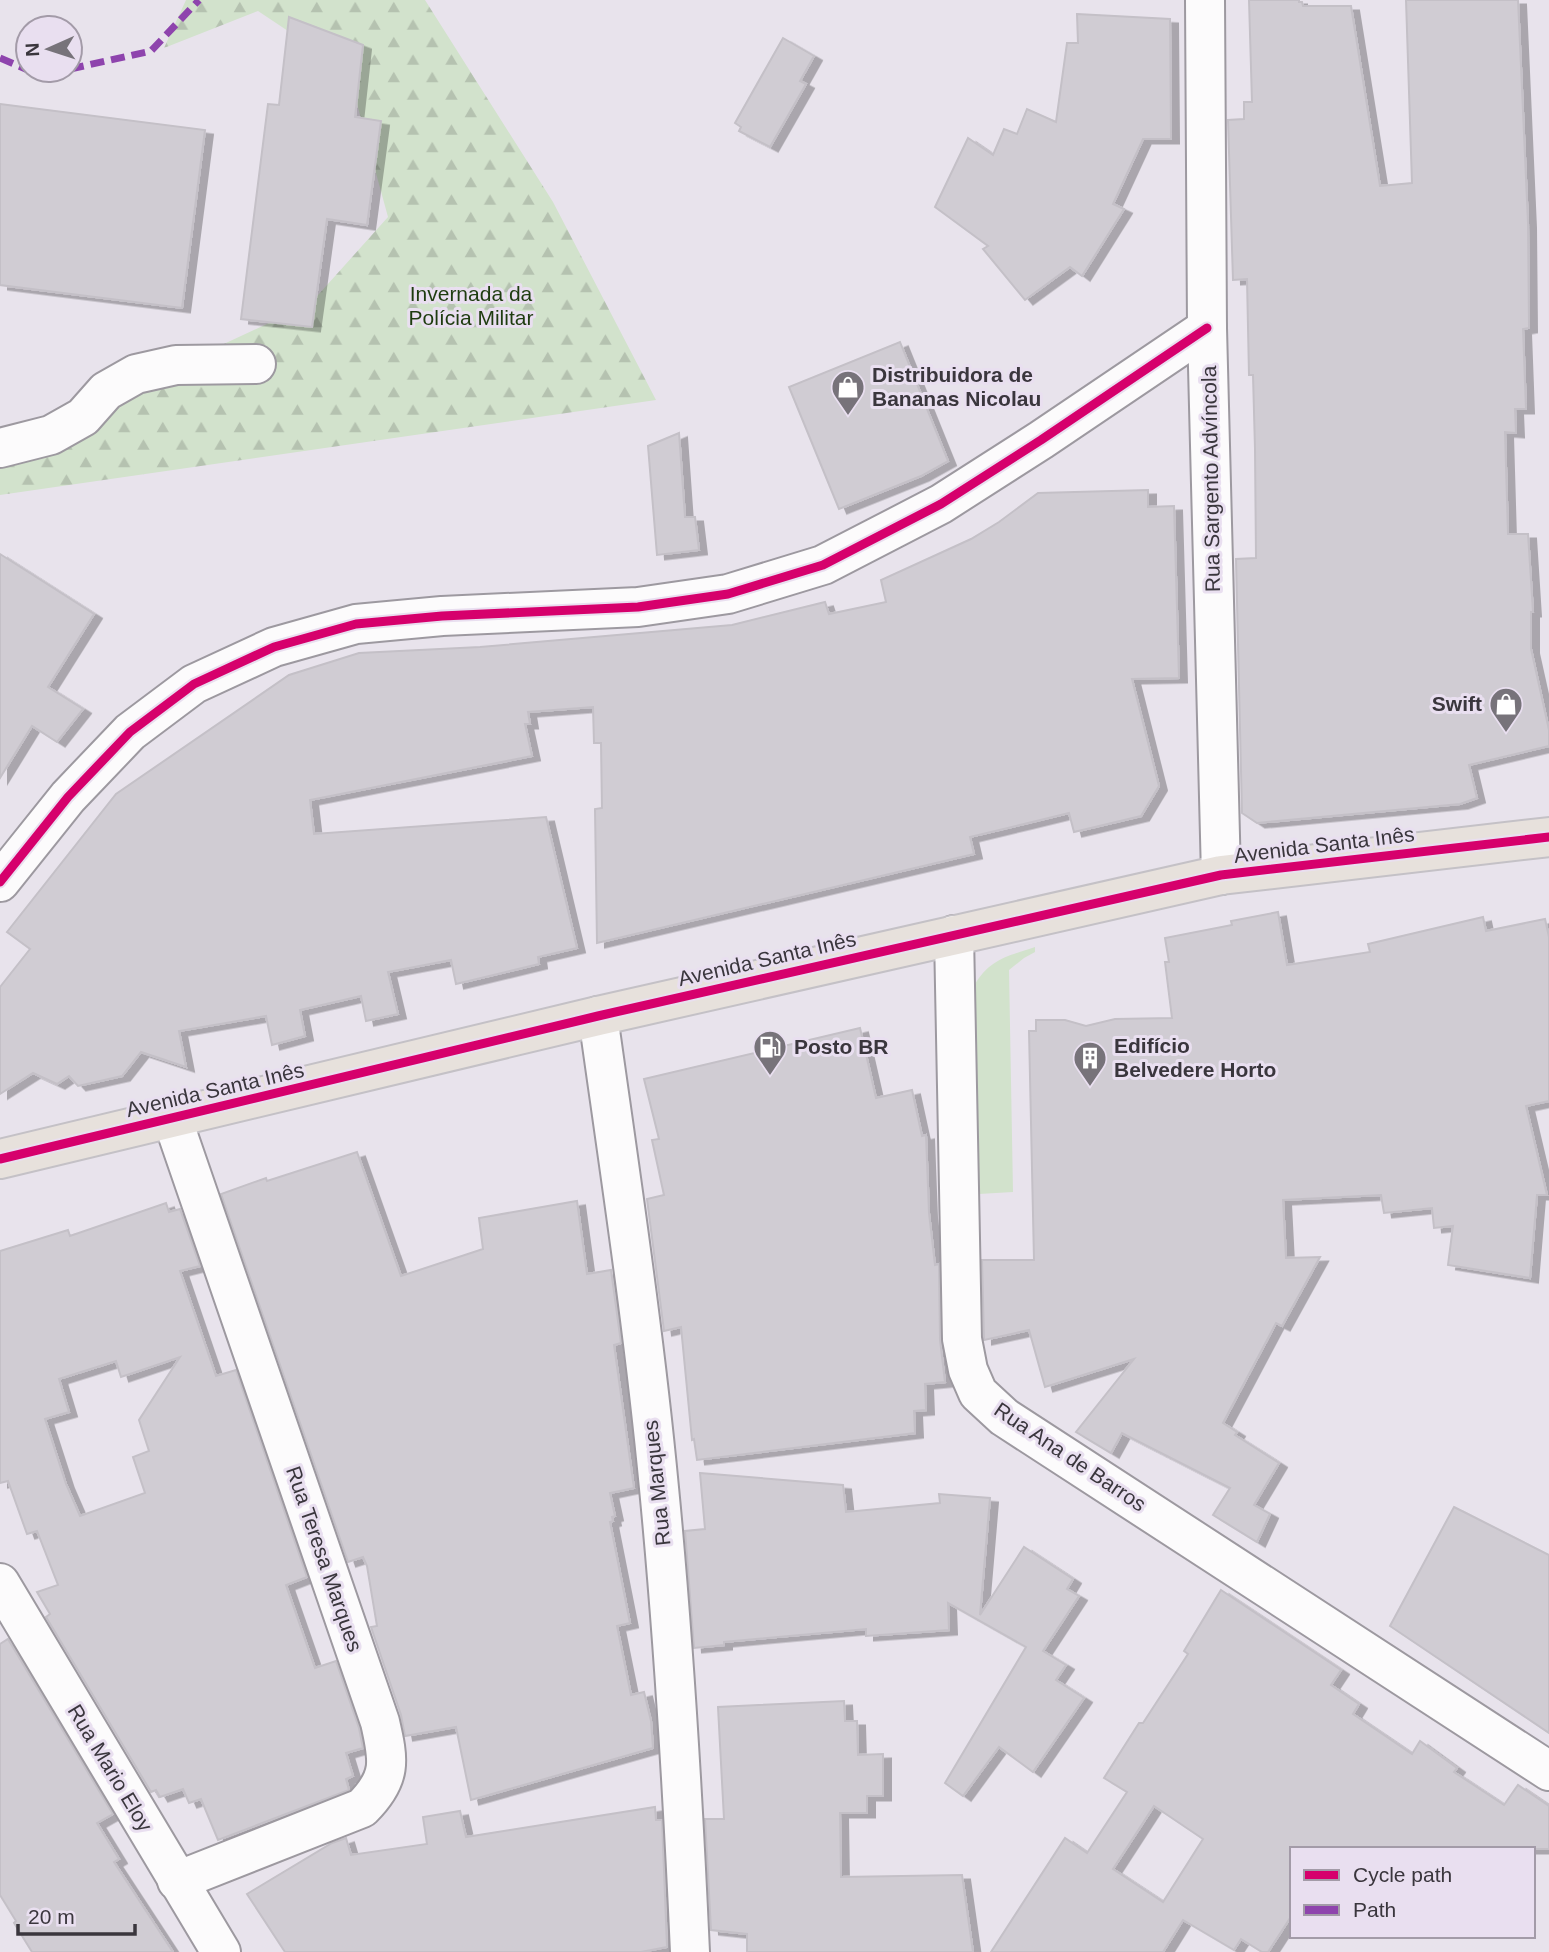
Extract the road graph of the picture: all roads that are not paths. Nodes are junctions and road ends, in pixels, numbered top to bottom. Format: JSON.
{"nodes":[{"id":1,"x":1205,"y":0,"type":"edge"},
{"id":2,"x":1207,"y":328,"type":"junction"},
{"id":3,"x":256,"y":364,"type":"dead end"},
{"id":4,"x":0,"y":448,"type":"edge"},
{"id":5,"x":1549,"y":837,"type":"edge"},
{"id":6,"x":1221,"y":875,"type":"junction"},
{"id":7,"x":0,"y":882,"type":"edge"},
{"id":8,"x":954,"y":935,"type":"junction"},
{"id":9,"x":598,"y":1016,"type":"junction"},
{"id":10,"x":172,"y":1118,"type":"junction"},
{"id":11,"x":0,"y":1158,"type":"edge"},
{"id":12,"x":0,"y":1583,"type":"edge"},
{"id":13,"x":1549,"y":1771,"type":"edge"},
{"id":14,"x":177,"y":1881,"type":"junction"},
{"id":15,"x":221,"y":1952,"type":"edge"},
{"id":16,"x":690,"y":1952,"type":"edge"}],
"edges":[{"from":1,"to":2,"type":"street","name":"Rua Sargento Advíncola"},
{"from":2,"to":6,"type":"street","name":"Rua Sargento Advíncola"},
{"from":2,"to":7,"type":"street"},
{"from":3,"to":4,"type":"street"},
{"from":5,"to":6,"type":"main road","name":"Avenida Santa Inês"},
{"from":6,"to":8,"type":"main road","name":"Avenida Santa Inês"},
{"from":8,"to":9,"type":"main road","name":"Avenida Santa Inês"},
{"from":8,"to":13,"type":"street","name":"Rua Ana de Barros"},
{"from":9,"to":10,"type":"main road","name":"Avenida Santa Inês"},
{"from":9,"to":16,"type":"street","name":"Rua Marques"},
{"from":10,"to":11,"type":"main road","name":"Avenida Santa Inês"},
{"from":10,"to":14,"type":"street","name":"Rua Teresa Marques"},
{"from":12,"to":14,"type":"street","name":"Rua Mario Eloy"},
{"from":14,"to":15,"type":"street","name":"Rua Mario Eloy"}]}
